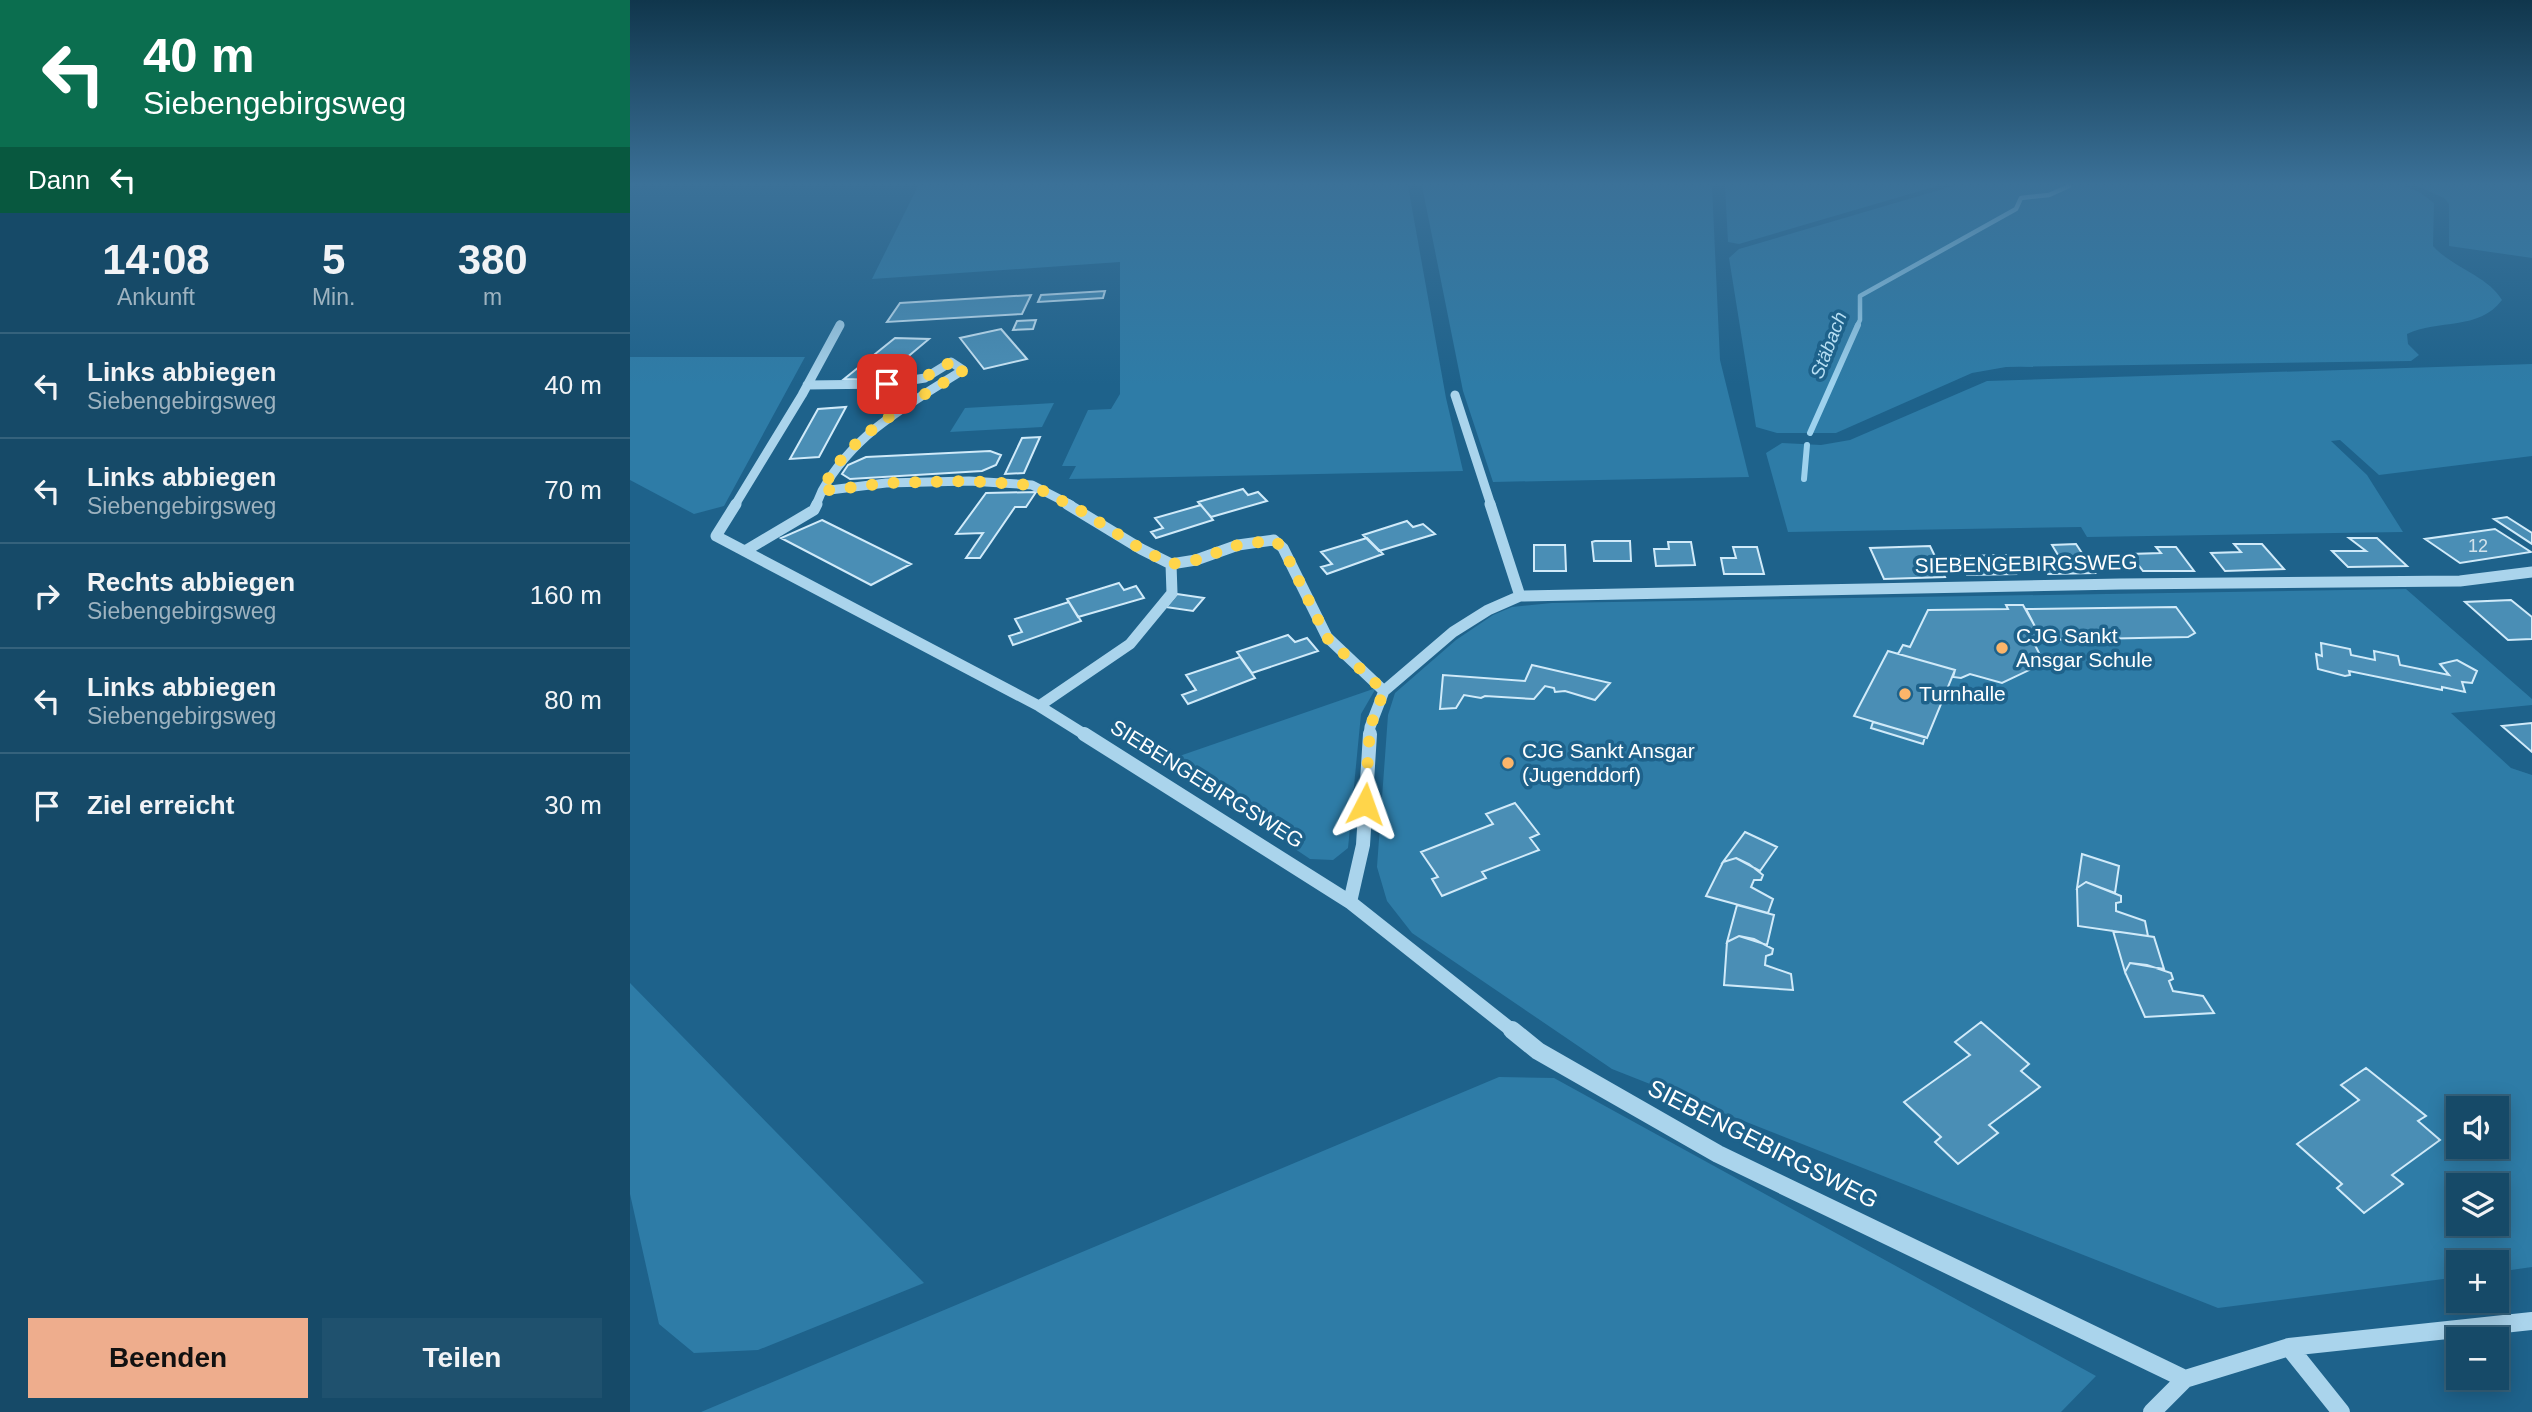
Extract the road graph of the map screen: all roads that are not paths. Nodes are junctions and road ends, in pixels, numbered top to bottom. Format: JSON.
{"nodes":[{"id":1,"x":840,"y":324,"type":"dead end"},
{"id":2,"x":807,"y":386,"type":"junction"},
{"id":3,"x":1455,"y":395,"type":"dead end"},
{"id":4,"x":822,"y":491,"type":"junction"},
{"id":5,"x":745,"y":551,"type":"junction"},
{"id":6,"x":1171,"y":564,"type":"junction"},
{"id":7,"x":2532,"y":572,"type":"edge"},
{"id":8,"x":1520,"y":596,"type":"junction"},
{"id":9,"x":1384,"y":691,"type":"junction"},
{"id":10,"x":1040,"y":706,"type":"junction"},
{"id":11,"x":1350,"y":902,"type":"junction"},
{"id":12,"x":2532,"y":1321,"type":"edge"},
{"id":13,"x":2289,"y":1347,"type":"junction"},
{"id":14,"x":2185,"y":1379,"type":"junction"},
{"id":15,"x":2152,"y":1412,"type":"edge"},
{"id":16,"x":2341,"y":1412,"type":"edge"}],
"edges":[{"from":1,"to":2,"type":"street","name":"SIEBENGEBIRGSWEG"},
{"from":2,"to":4,"type":"street"},
{"from":2,"to":5,"type":"street","name":"SIEBENGEBIRGSWEG"},
{"from":3,"to":8,"type":"street"},
{"from":4,"to":5,"type":"street"},
{"from":4,"to":6,"type":"street"},
{"from":5,"to":10,"type":"street","name":"SIEBENGEBIRGSWEG"},
{"from":6,"to":9,"type":"street"},
{"from":6,"to":10,"type":"street"},
{"from":7,"to":8,"type":"street","name":"SIEBENGEBIRGSWEG"},
{"from":8,"to":9,"type":"street","name":"SIEBENGEBIRGSWEG"},
{"from":9,"to":11,"type":"street","name":"SIEBENGEBIRGSWEG"},
{"from":10,"to":11,"type":"street","name":"SIEBENGEBIRGSWEG"},
{"from":11,"to":14,"type":"street","name":"SIEBENGEBIRGSWEG"},
{"from":12,"to":13,"type":"street"},
{"from":13,"to":14,"type":"street"},
{"from":13,"to":16,"type":"street"},
{"from":14,"to":15,"type":"street"}]}
